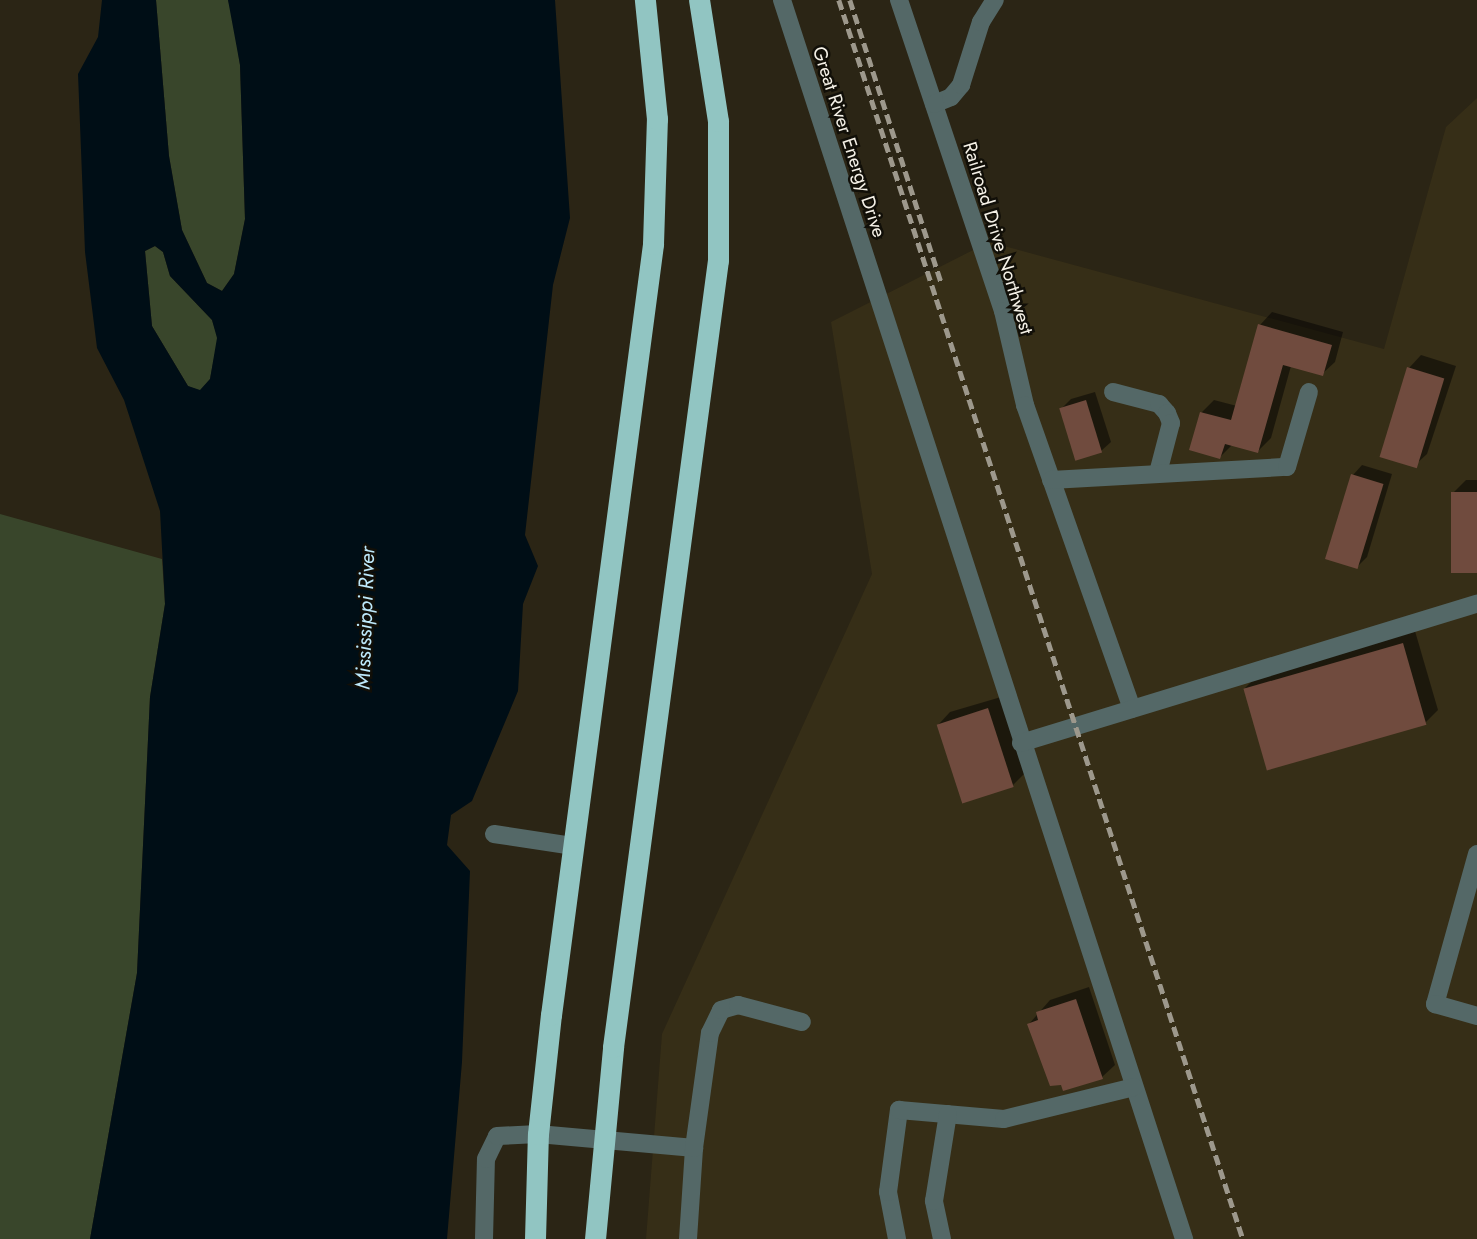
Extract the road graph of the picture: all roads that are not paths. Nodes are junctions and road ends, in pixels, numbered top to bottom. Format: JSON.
{"nodes":[{"id":1,"x":645,"y":0,"type":"edge"},
{"id":2,"x":699,"y":0,"type":"edge"},
{"id":3,"x":782,"y":0,"type":"edge"},
{"id":4,"x":899,"y":0,"type":"edge"},
{"id":5,"x":995,"y":0,"type":"edge"},
{"id":6,"x":934,"y":104,"type":"junction"},
{"id":7,"x":1113,"y":392,"type":"dead end"},
{"id":8,"x":1309,"y":392,"type":"dead end"},
{"id":9,"x":1158,"y":473,"type":"junction"},
{"id":10,"x":1052,"y":485,"type":"junction"},
{"id":11,"x":1477,"y":604,"type":"edge"},
{"id":12,"x":1132,"y":709,"type":"junction"},
{"id":13,"x":1021,"y":743,"type":"junction"},
{"id":14,"x":494,"y":834,"type":"dead end"},
{"id":15,"x":572,"y":846,"type":"junction"},
{"id":16,"x":1477,"y":853,"type":"edge"},
{"id":17,"x":1477,"y":1016,"type":"edge"},
{"id":18,"x":803,"y":1022,"type":"dead end"},
{"id":19,"x":1134,"y":1087,"type":"junction"},
{"id":20,"x":948,"y":1114,"type":"junction"},
{"id":21,"x":538,"y":1134,"type":"junction"},
{"id":22,"x":602,"y":1138,"type":"junction"},
{"id":23,"x":694,"y":1148,"type":"junction"},
{"id":24,"x":484,"y":1239,"type":"edge"},
{"id":25,"x":535,"y":1239,"type":"edge"},
{"id":26,"x":595,"y":1239,"type":"edge"},
{"id":27,"x":688,"y":1239,"type":"edge"},
{"id":28,"x":897,"y":1239,"type":"edge"},
{"id":29,"x":942,"y":1239,"type":"edge"},
{"id":30,"x":1184,"y":1239,"type":"edge"}],
"edges":[{"from":1,"to":15,"type":"highway"},
{"from":2,"to":22,"type":"highway"},
{"from":3,"to":13,"type":"street","name":"Great River Energy Drive"},
{"from":4,"to":6,"type":"street","name":"Railroad Drive Northwest"},
{"from":5,"to":6,"type":"street"},
{"from":6,"to":10,"type":"street","name":"Railroad Drive Northwest"},
{"from":7,"to":9,"type":"street"},
{"from":8,"to":9,"type":"street"},
{"from":9,"to":10,"type":"street"},
{"from":10,"to":12,"type":"street","name":"Railroad Drive Northwest"},
{"from":11,"to":12,"type":"street"},
{"from":12,"to":13,"type":"street"},
{"from":13,"to":19,"type":"street","name":"Great River Energy Drive"},
{"from":14,"to":15,"type":"street"},
{"from":15,"to":21,"type":"highway"},
{"from":16,"to":17,"type":"street"},
{"from":18,"to":23,"type":"street"},
{"from":19,"to":20,"type":"street"},
{"from":19,"to":30,"type":"street","name":"Great River Energy Drive"},
{"from":20,"to":28,"type":"street"},
{"from":20,"to":29,"type":"street"},
{"from":21,"to":22,"type":"street"},
{"from":21,"to":24,"type":"street"},
{"from":21,"to":25,"type":"highway"},
{"from":22,"to":23,"type":"street"},
{"from":22,"to":26,"type":"highway"},
{"from":23,"to":27,"type":"street"}]}
